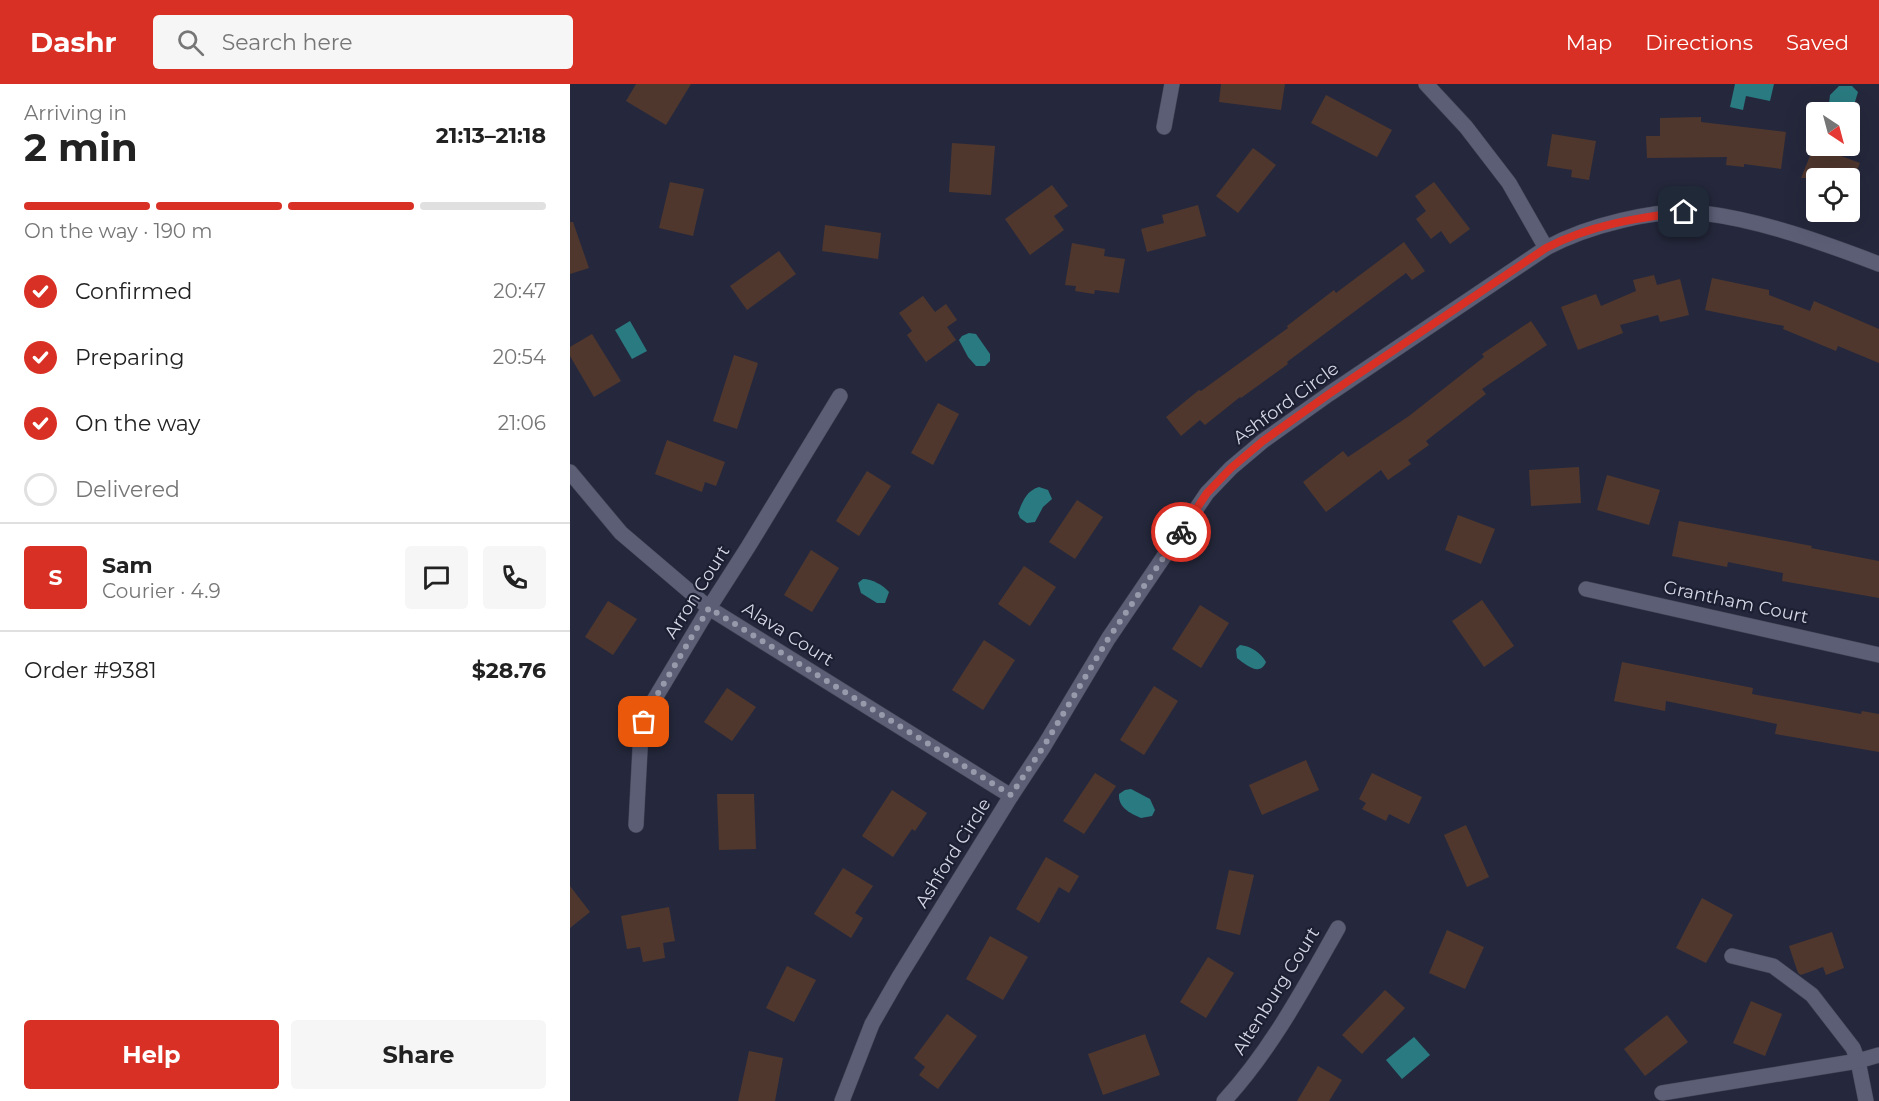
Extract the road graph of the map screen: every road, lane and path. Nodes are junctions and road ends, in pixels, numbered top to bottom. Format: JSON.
{"nodes":[{"id":1,"x":1172,"y":84,"type":"edge"},
{"id":2,"x":1426,"y":84,"type":"edge"},
{"id":3,"x":1164,"y":127,"type":"dead end"},
{"id":4,"x":1546,"y":248,"type":"junction"},
{"id":5,"x":1879,"y":264,"type":"edge"},
{"id":6,"x":840,"y":396,"type":"dead end"},
{"id":7,"x":570,"y":472,"type":"edge"},
{"id":8,"x":1586,"y":589,"type":"dead end"},
{"id":9,"x":709,"y":608,"type":"junction"},
{"id":10,"x":1879,"y":655,"type":"edge"},
{"id":11,"x":1011,"y":795,"type":"junction"},
{"id":12,"x":636,"y":825,"type":"dead end"},
{"id":13,"x":1338,"y":928,"type":"dead end"},
{"id":14,"x":1732,"y":956,"type":"dead end"},
{"id":15,"x":1879,"y":1055,"type":"edge"},
{"id":16,"x":1858,"y":1060,"type":"junction"},
{"id":17,"x":1662,"y":1092,"type":"dead end"},
{"id":18,"x":842,"y":1101,"type":"edge"},
{"id":19,"x":1224,"y":1101,"type":"edge"},
{"id":20,"x":1866,"y":1101,"type":"edge"}],
"edges":[{"from":1,"to":3,"type":"street"},
{"from":2,"to":4,"type":"street"},
{"from":4,"to":5,"type":"street","name":"Ashford Circle"},
{"from":4,"to":11,"type":"street","name":"Ashford Circle"},
{"from":6,"to":9,"type":"street","name":"Arron Court"},
{"from":7,"to":9,"type":"street","name":"Alava Court"},
{"from":8,"to":10,"type":"street","name":"Grantham Court"},
{"from":9,"to":11,"type":"street","name":"Alava Court"},
{"from":9,"to":12,"type":"street","name":"Arron Court"},
{"from":11,"to":18,"type":"street","name":"Ashford Circle"},
{"from":13,"to":19,"type":"street","name":"Altenburg Court"},
{"from":14,"to":16,"type":"street"},
{"from":15,"to":16,"type":"street"},
{"from":16,"to":17,"type":"street"},
{"from":16,"to":20,"type":"street"}]}
